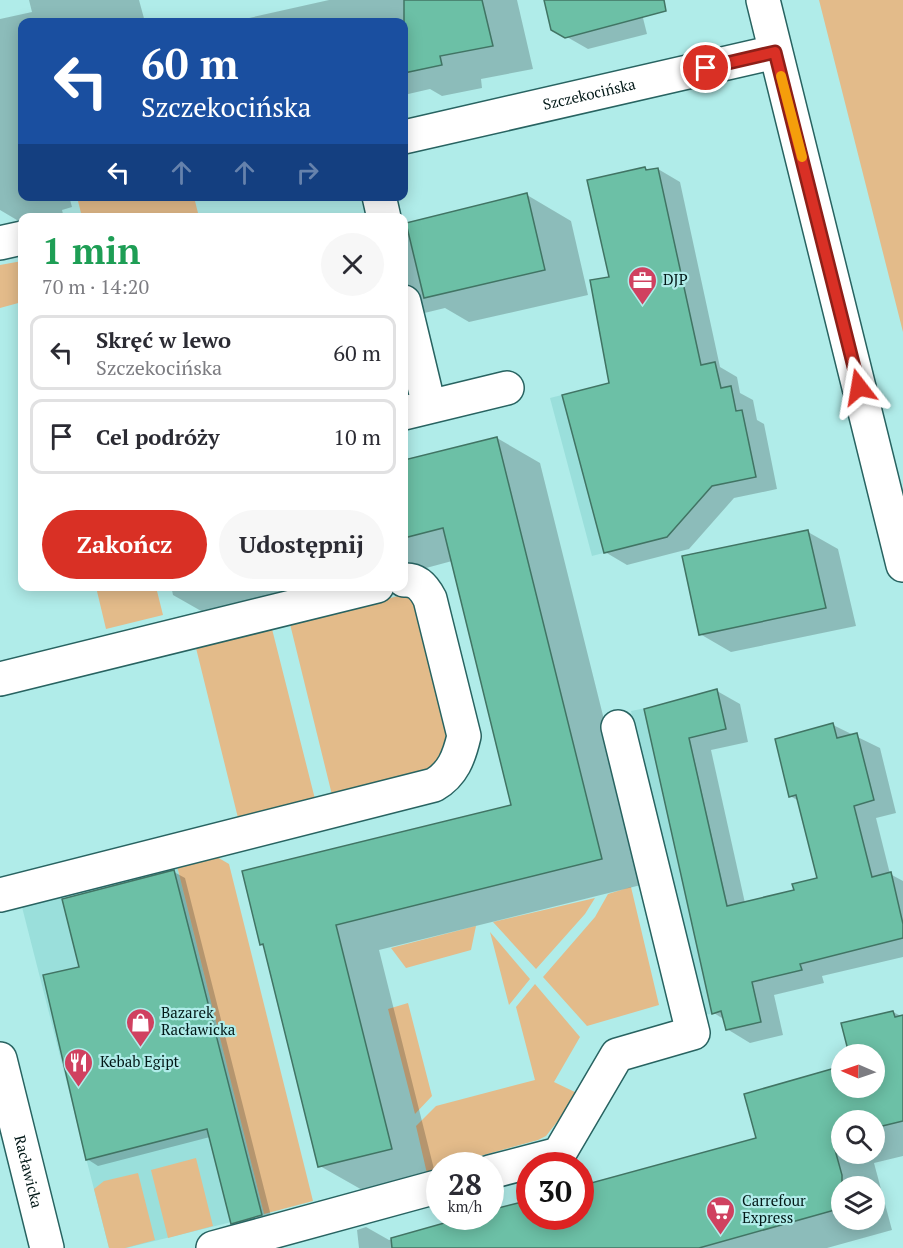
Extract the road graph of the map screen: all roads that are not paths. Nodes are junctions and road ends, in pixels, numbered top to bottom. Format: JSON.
{"nodes":[{"id":1,"x":763,"y":0,"type":"edge"},
{"id":2,"x":775,"y":52,"type":"junction"},
{"id":3,"x":408,"y":136,"type":"edge"},
{"id":4,"x":18,"y":239,"type":"edge"},
{"id":5,"x":0,"y":243,"type":"edge"},
{"id":6,"x":408,"y":338,"type":"edge"},
{"id":7,"x":507,"y":388,"type":"dead end"},
{"id":8,"x":416,"y":410,"type":"edge"},
{"id":9,"x":903,"y":565,"type":"edge"},
{"id":10,"x":408,"y":580,"type":"edge"},
{"id":11,"x":357,"y":591,"type":"edge"},
{"id":12,"x":0,"y":679,"type":"edge"},
{"id":13,"x":618,"y":727,"type":"dead end"},
{"id":14,"x":0,"y":895,"type":"edge"},
{"id":15,"x":0,"y":1059,"type":"edge"},
{"id":16,"x":504,"y":1168,"type":"edge"},
{"id":17,"x":426,"y":1190,"type":"edge"},
{"id":18,"x":46,"y":1248,"type":"edge"},
{"id":19,"x":213,"y":1248,"type":"edge"}],
"edges":[{"from":1,"to":2,"type":"street"},
{"from":2,"to":3,"type":"street","name":"Szczekocińska"},
{"from":2,"to":9,"type":"street"},
{"from":4,"to":5,"type":"street"},
{"from":6,"to":8,"type":"street"},
{"from":7,"to":8,"type":"street"},
{"from":10,"to":14,"type":"street"},
{"from":11,"to":12,"type":"street"},
{"from":13,"to":16,"type":"street"},
{"from":15,"to":18,"type":"street","name":"Racławicka"},
{"from":17,"to":19,"type":"street"}]}
